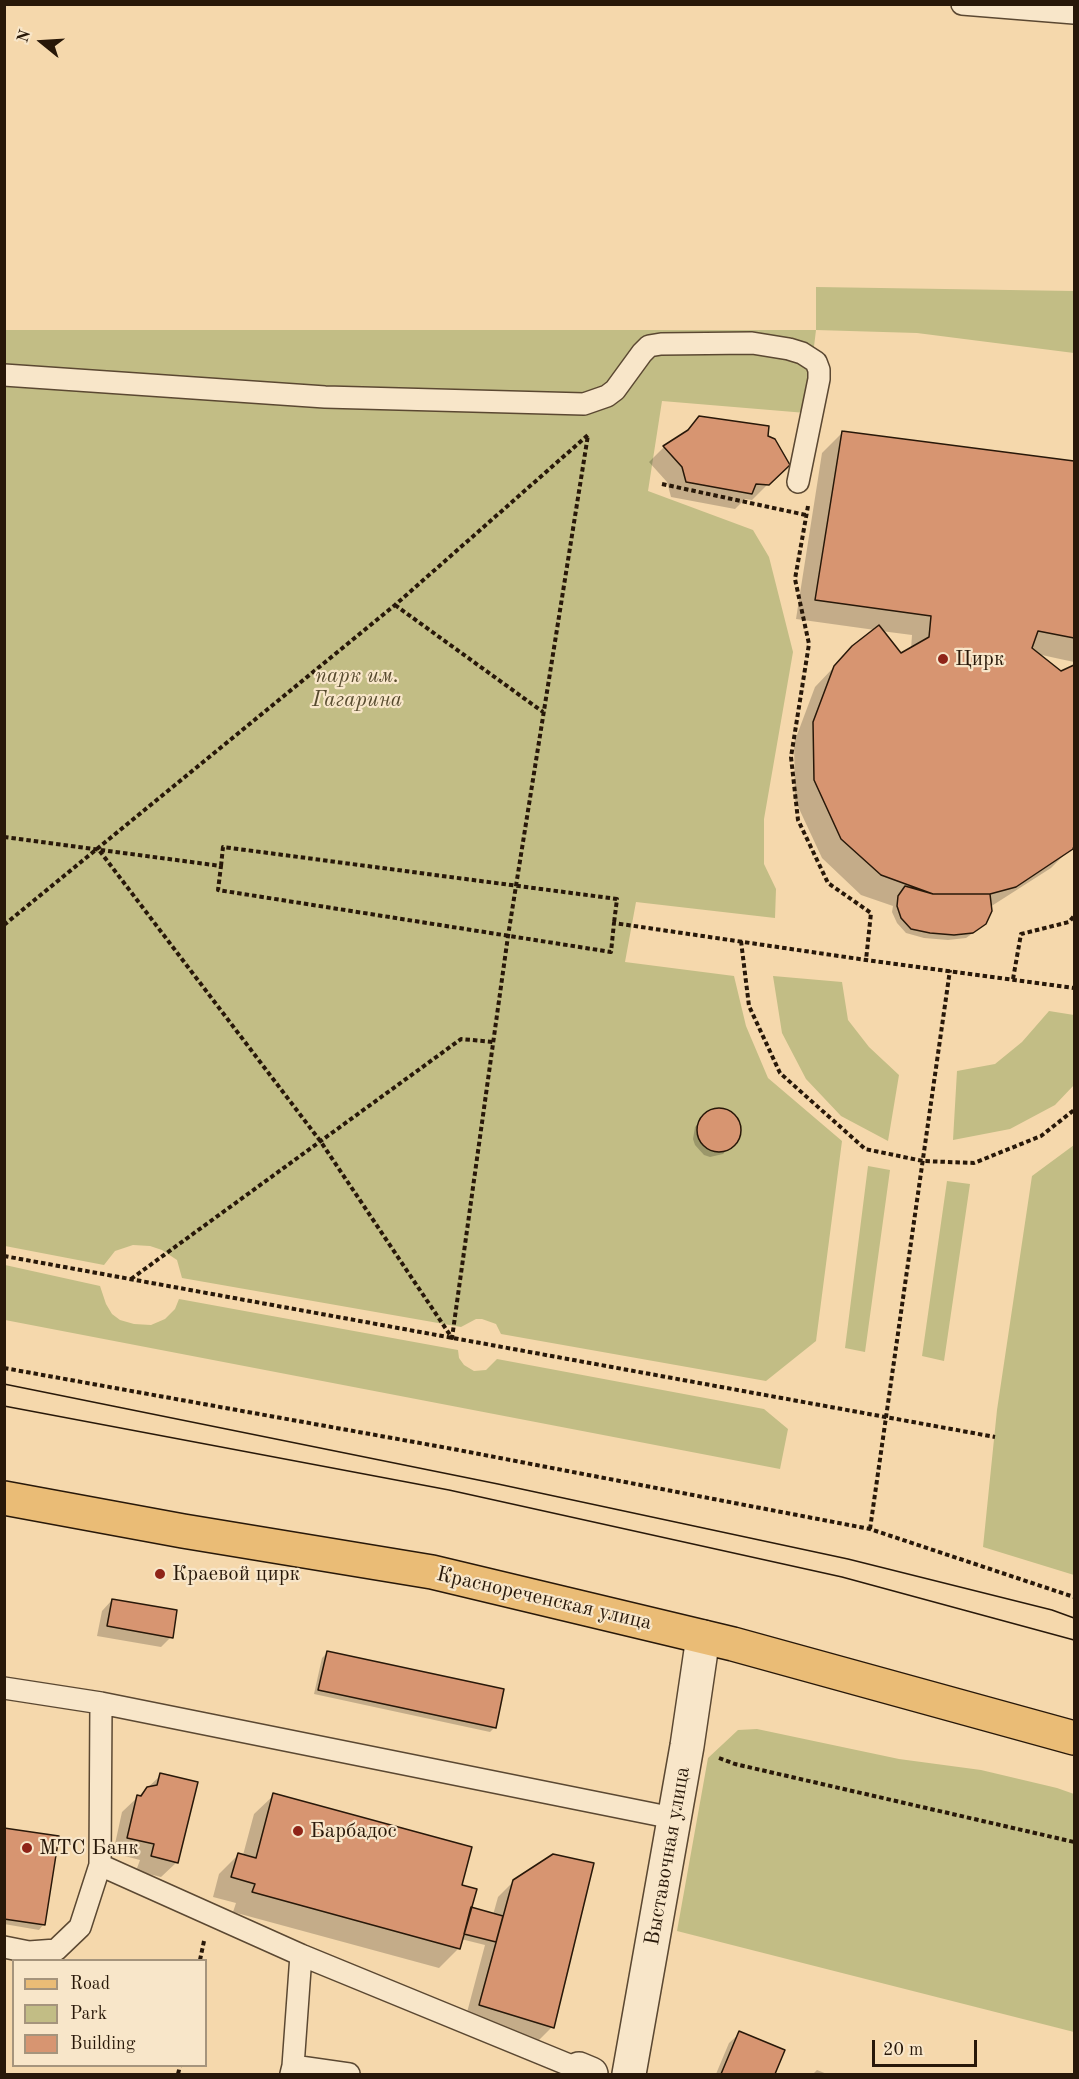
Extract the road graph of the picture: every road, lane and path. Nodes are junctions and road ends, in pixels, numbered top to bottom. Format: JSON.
{"nodes":[{"id":1,"x":962,"y":4,"type":"edge"},
{"id":2,"x":1074,"y":13,"type":"edge"},
{"id":3,"x":4,"y":375,"type":"edge"},
{"id":4,"x":798,"y":482,"type":"dead end"},
{"id":5,"x":662,"y":484,"type":"dead end"},
{"id":6,"x":808,"y":503,"type":"dead end"},
{"id":7,"x":806,"y":515,"type":"junction"},
{"id":8,"x":395,"y":605,"type":"junction"},
{"id":9,"x":543,"y":712,"type":"junction"},
{"id":10,"x":4,"y":837,"type":"edge"},
{"id":11,"x":99,"y":850,"type":"junction"},
{"id":12,"x":221,"y":866,"type":"junction"},
{"id":13,"x":516,"y":887,"type":"junction"},
{"id":14,"x":1074,"y":916,"type":"edge"},
{"id":15,"x":614,"y":923,"type":"junction"},
{"id":16,"x":4,"y":925,"type":"edge"},
{"id":17,"x":508,"y":936,"type":"junction"},
{"id":18,"x":741,"y":940,"type":"junction"},
{"id":19,"x":866,"y":960,"type":"junction"},
{"id":20,"x":950,"y":970,"type":"junction"},
{"id":21,"x":1013,"y":979,"type":"junction"},
{"id":22,"x":1074,"y":988,"type":"edge"},
{"id":23,"x":493,"y":1042,"type":"junction"},
{"id":24,"x":1074,"y":1110,"type":"edge"},
{"id":25,"x":321,"y":1142,"type":"junction"},
{"id":26,"x":922,"y":1161,"type":"junction"},
{"id":27,"x":4,"y":1256,"type":"edge"},
{"id":28,"x":130,"y":1280,"type":"junction"},
{"id":29,"x":452,"y":1338,"type":"junction"},
{"id":30,"x":4,"y":1368,"type":"edge"},
{"id":31,"x":886,"y":1416,"type":"junction"},
{"id":32,"x":995,"y":1437,"type":"dead end"},
{"id":33,"x":4,"y":1498,"type":"edge"},
{"id":34,"x":870,"y":1529,"type":"junction"},
{"id":35,"x":1074,"y":1597,"type":"edge"},
{"id":36,"x":703,"y":1636,"type":"junction"},
{"id":37,"x":4,"y":1688,"type":"edge"},
{"id":38,"x":101,"y":1703,"type":"junction"},
{"id":39,"x":1074,"y":1738,"type":"edge"},
{"id":40,"x":687,"y":1746,"type":"junction"},
{"id":41,"x":663,"y":1815,"type":"dead end"},
{"id":42,"x":1074,"y":1842,"type":"edge"},
{"id":43,"x":100,"y":1865,"type":"junction"},
{"id":44,"x":4,"y":1947,"type":"edge"},
{"id":45,"x":301,"y":1955,"type":"junction"},
{"id":46,"x":292,"y":2070,"type":"edge"},
{"id":47,"x":585,"y":2072,"type":"edge"},
{"id":48,"x":349,"y":2074,"type":"edge"},
{"id":49,"x":630,"y":2074,"type":"edge"}],
"edges":[{"from":1,"to":2,"type":"lane"},
{"from":3,"to":4,"type":"lane"},
{"from":5,"to":7,"type":"path"},
{"from":6,"to":7,"type":"path"},
{"from":7,"to":19,"type":"path"},
{"from":8,"to":9,"type":"path"},
{"from":8,"to":9,"type":"path"},
{"from":8,"to":11,"type":"path"},
{"from":9,"to":13,"type":"path"},
{"from":10,"to":11,"type":"path"},
{"from":11,"to":12,"type":"path"},
{"from":11,"to":16,"type":"path"},
{"from":11,"to":25,"type":"path"},
{"from":12,"to":13,"type":"path"},
{"from":12,"to":17,"type":"path"},
{"from":13,"to":15,"type":"path"},
{"from":13,"to":17,"type":"path"},
{"from":14,"to":21,"type":"path"},
{"from":15,"to":17,"type":"path"},
{"from":15,"to":18,"type":"path"},
{"from":17,"to":23,"type":"path"},
{"from":18,"to":19,"type":"path"},
{"from":18,"to":26,"type":"path"},
{"from":19,"to":20,"type":"path"},
{"from":20,"to":21,"type":"path"},
{"from":20,"to":26,"type":"path"},
{"from":21,"to":22,"type":"path"},
{"from":23,"to":25,"type":"path"},
{"from":23,"to":29,"type":"path"},
{"from":24,"to":26,"type":"path"},
{"from":25,"to":28,"type":"path"},
{"from":25,"to":29,"type":"path"},
{"from":26,"to":31,"type":"path"},
{"from":27,"to":28,"type":"path"},
{"from":28,"to":29,"type":"path"},
{"from":29,"to":31,"type":"path"},
{"from":30,"to":34,"type":"path"},
{"from":31,"to":32,"type":"path"},
{"from":31,"to":34,"type":"path"},
{"from":33,"to":36,"type":"main road","name":"Краснореченская улица"},
{"from":34,"to":35,"type":"path"},
{"from":36,"to":39,"type":"main road","name":"Краснореченская улица"},
{"from":36,"to":40,"type":"street","name":"Выставочная улица"},
{"from":37,"to":38,"type":"lane"},
{"from":38,"to":41,"type":"lane"},
{"from":38,"to":43,"type":"lane"},
{"from":40,"to":42,"type":"path"},
{"from":40,"to":49,"type":"street","name":"Выставочная улица"},
{"from":43,"to":44,"type":"lane"},
{"from":43,"to":45,"type":"lane"},
{"from":45,"to":46,"type":"lane"},
{"from":45,"to":47,"type":"lane"},
{"from":46,"to":48,"type":"lane"}]}
